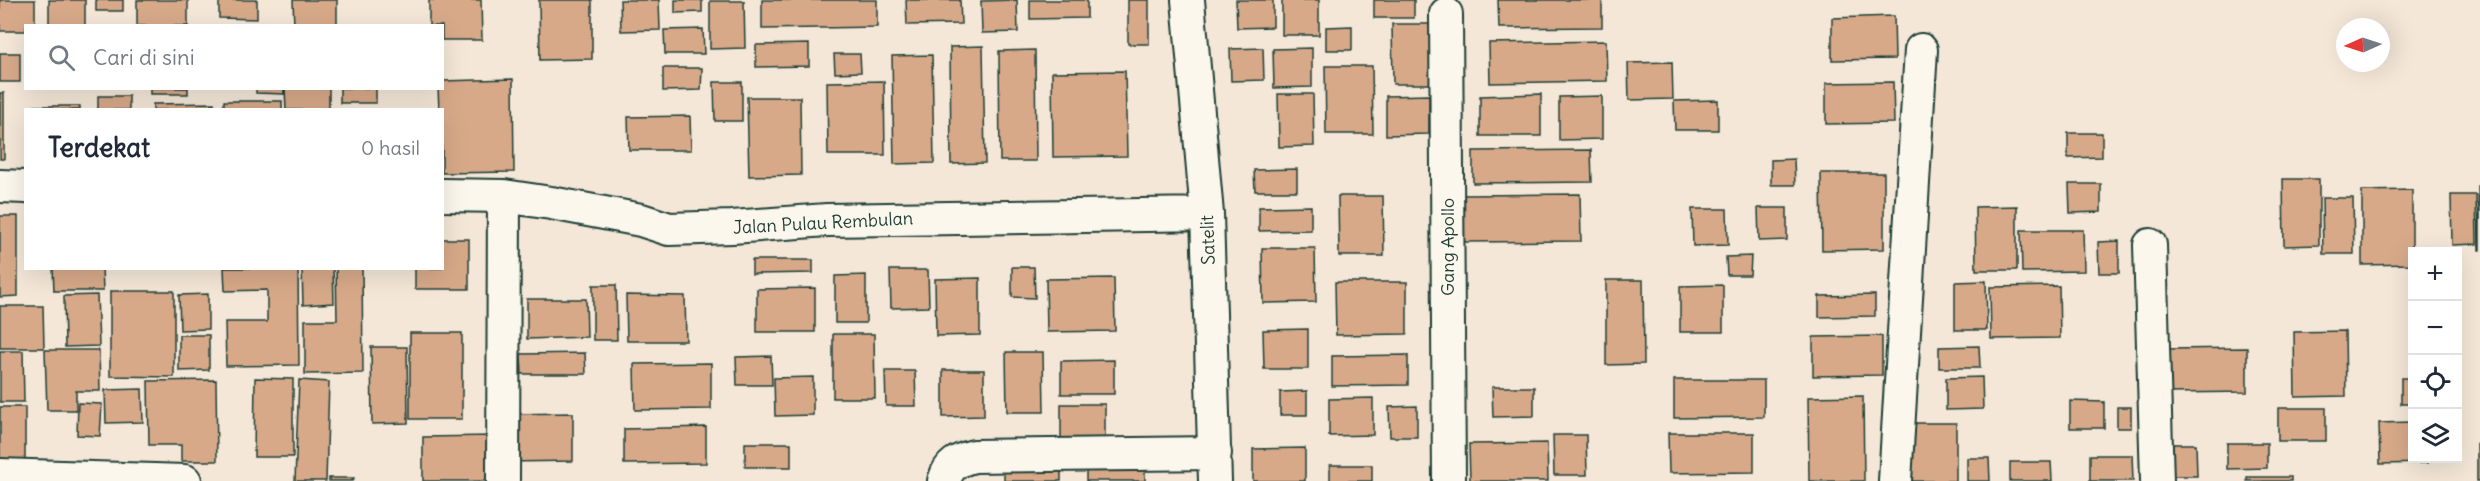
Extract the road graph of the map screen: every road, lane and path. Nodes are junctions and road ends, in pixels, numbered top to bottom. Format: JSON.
{"nodes":[{"id":1,"x":1188,"y":0,"type":"edge"},
{"id":2,"x":1446,"y":14,"type":"dead end"},
{"id":3,"x":1921,"y":50,"type":"dead end"},
{"id":4,"x":0,"y":186,"type":"edge"},
{"id":5,"x":24,"y":187,"type":"edge"},
{"id":6,"x":444,"y":195,"type":"edge"},
{"id":7,"x":504,"y":196,"type":"junction"},
{"id":8,"x":1207,"y":214,"type":"junction"},
{"id":9,"x":2150,"y":245,"type":"dead end"},
{"id":10,"x":1215,"y":467,"type":"edge"},
{"id":11,"x":0,"y":476,"type":"edge"},
{"id":12,"x":185,"y":481,"type":"edge"},
{"id":13,"x":503,"y":481,"type":"edge"},
{"id":14,"x":944,"y":481,"type":"edge"},
{"id":15,"x":1449,"y":481,"type":"edge"},
{"id":16,"x":1895,"y":481,"type":"edge"},
{"id":17,"x":2157,"y":481,"type":"edge"}],
"edges":[{"from":1,"to":8,"type":"street","name":"Satelit"},
{"from":2,"to":15,"type":"street","name":"Gang Apollo"},
{"from":3,"to":16,"type":"street"},
{"from":4,"to":5,"type":"street"},
{"from":6,"to":7,"type":"street","name":"Jalan Pulau Rembulan"},
{"from":7,"to":8,"type":"street","name":"Jalan Pulau Rembulan"},
{"from":7,"to":13,"type":"street"},
{"from":8,"to":10,"type":"street","name":"Satelit"},
{"from":9,"to":17,"type":"street"},
{"from":10,"to":14,"type":"street"},
{"from":11,"to":12,"type":"street"}]}
